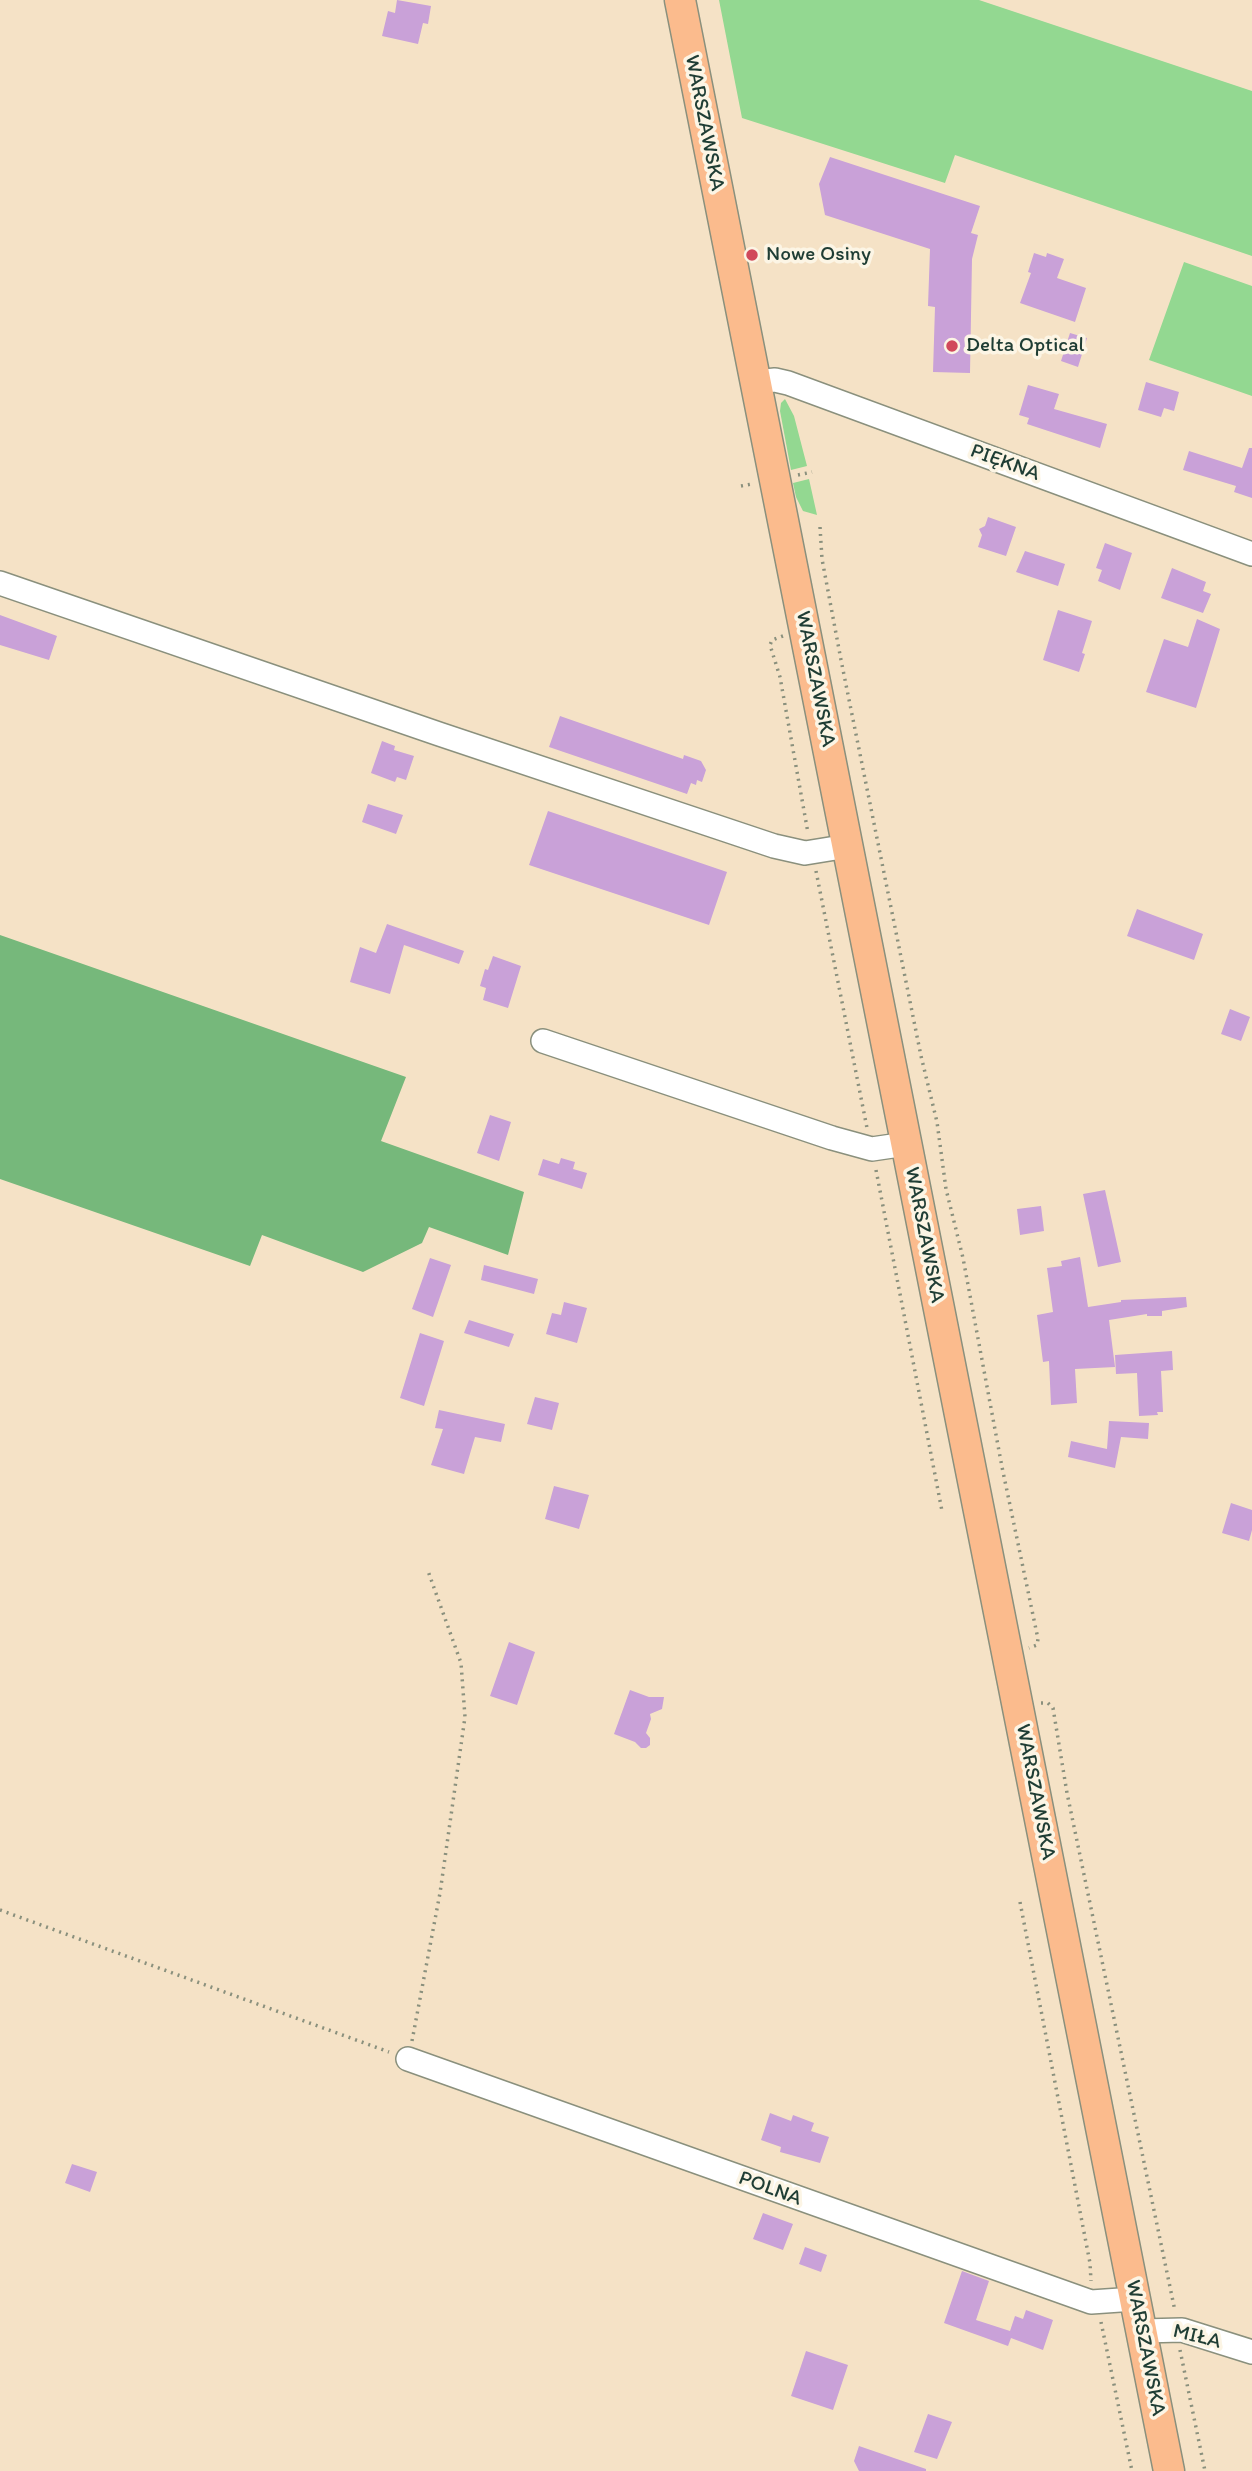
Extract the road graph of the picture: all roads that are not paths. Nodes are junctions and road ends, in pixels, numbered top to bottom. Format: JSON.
{"nodes":[{"id":1,"x":680,"y":0,"type":"edge"},
{"id":2,"x":756,"y":383,"type":"junction"},
{"id":3,"x":1252,"y":554,"type":"edge"},
{"id":4,"x":0,"y":583,"type":"edge"},
{"id":5,"x":848,"y":846,"type":"junction"},
{"id":6,"x":543,"y":1041,"type":"dead end"},
{"id":7,"x":906,"y":1144,"type":"junction"},
{"id":8,"x":408,"y":2059,"type":"road end"},
{"id":9,"x":1135,"y":2300,"type":"junction"},
{"id":10,"x":1142,"y":2331,"type":"junction"},
{"id":11,"x":1252,"y":2352,"type":"edge"},
{"id":12,"x":1169,"y":2471,"type":"edge"}],
"edges":[{"from":1,"to":2,"type":"main road","name":"WARSZAWSKA"},
{"from":2,"to":3,"type":"street","name":"PIĘKNA"},
{"from":2,"to":5,"type":"main road","name":"WARSZAWSKA"},
{"from":4,"to":5,"type":"street"},
{"from":5,"to":7,"type":"main road","name":"WARSZAWSKA"},
{"from":6,"to":7,"type":"street"},
{"from":7,"to":9,"type":"main road","name":"WARSZAWSKA"},
{"from":8,"to":9,"type":"street","name":"POLNA"},
{"from":9,"to":10,"type":"main road","name":"WARSZAWSKA"},
{"from":10,"to":11,"type":"street","name":"MIŁA"},
{"from":10,"to":12,"type":"main road","name":"WARSZAWSKA"}]}
